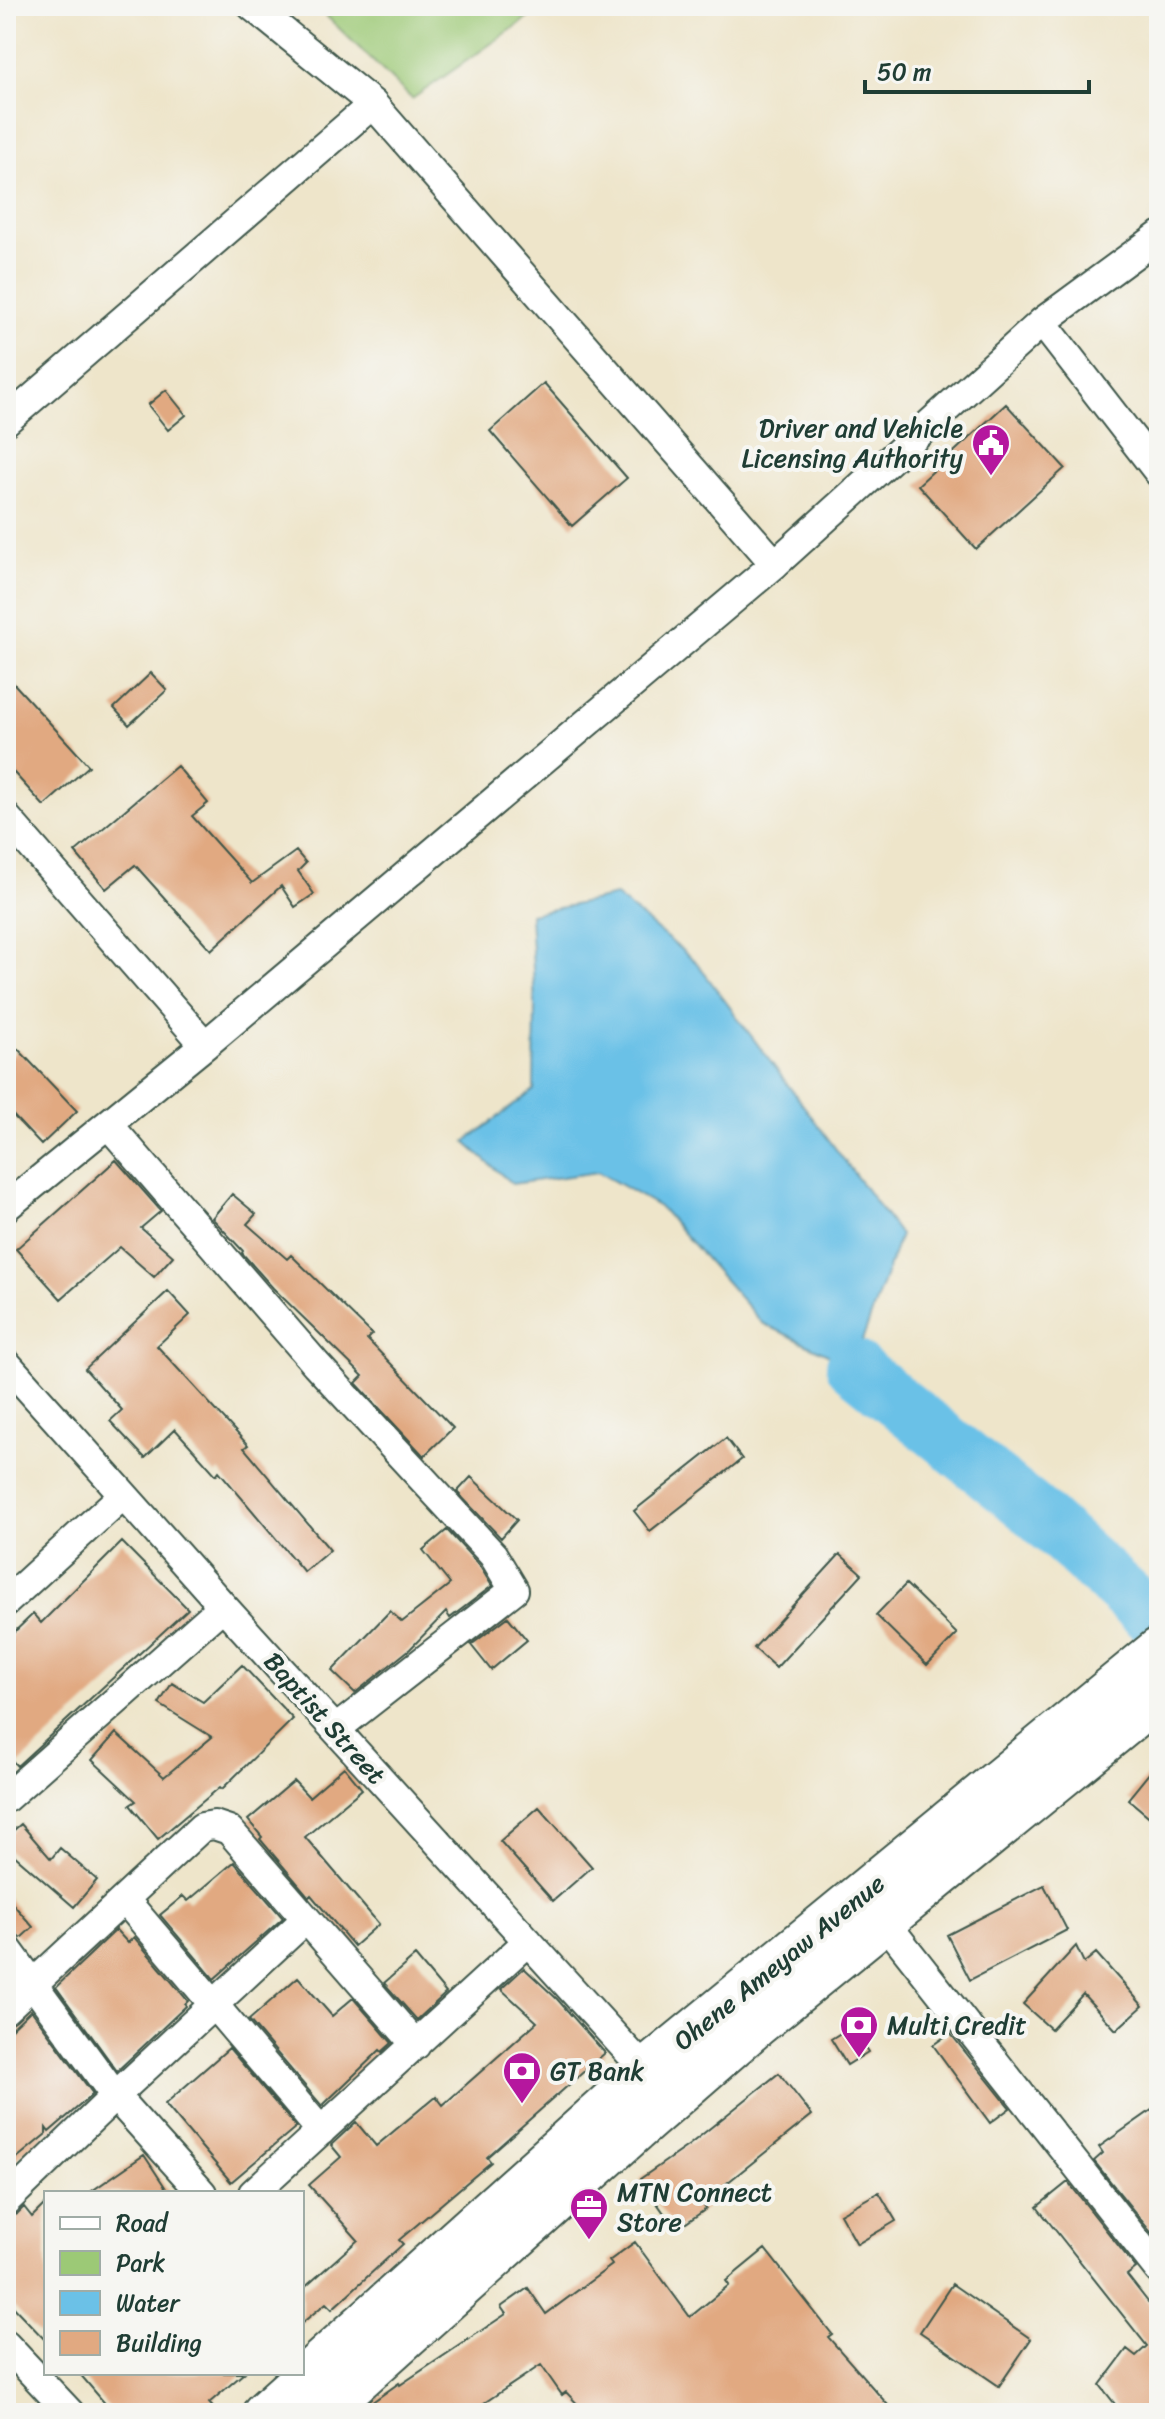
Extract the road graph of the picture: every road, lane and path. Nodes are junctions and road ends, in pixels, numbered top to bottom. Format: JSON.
{"nodes":[{"id":1,"x":252,"y":6,"type":"edge"},
{"id":2,"x":373,"y":104,"type":"junction"},
{"id":3,"x":1159,"y":236,"type":"edge"},
{"id":4,"x":1042,"y":322,"type":"junction"},
{"id":5,"x":6,"y":421,"type":"edge"},
{"id":6,"x":1159,"y":473,"type":"edge"},
{"id":7,"x":775,"y":564,"type":"junction"},
{"id":8,"x":6,"y":817,"type":"edge"},
{"id":9,"x":205,"y":1045,"type":"junction"},
{"id":10,"x":108,"y":1124,"type":"junction"},
{"id":11,"x":6,"y":1207,"type":"edge"},
{"id":12,"x":6,"y":1363,"type":"edge"},
{"id":13,"x":123,"y":1495,"type":"junction"},
{"id":14,"x":6,"y":1602,"type":"edge"},
{"id":15,"x":223,"y":1606,"type":"junction"},
{"id":16,"x":1159,"y":1650,"type":"edge"},
{"id":17,"x":1143,"y":1693,"type":"edge"},
{"id":18,"x":336,"y":1729,"type":"junction"},
{"id":19,"x":1011,"y":1794,"type":"junction"},
{"id":20,"x":6,"y":1798,"type":"edge"},
{"id":21,"x":125,"y":1900,"type":"junction"},
{"id":22,"x":306,"y":1919,"type":"junction"},
{"id":23,"x":884,"y":1921,"type":"junction"},
{"id":24,"x":528,"y":1941,"type":"junction"},
{"id":25,"x":6,"y":1947,"type":"edge"},
{"id":26,"x":34,"y":1983,"type":"junction"},
{"id":27,"x":213,"y":2005,"type":"junction"},
{"id":28,"x":6,"y":2009,"type":"edge"},
{"id":29,"x":416,"y":2045,"type":"junction"},
{"id":30,"x":646,"y":2071,"type":"junction"},
{"id":31,"x":115,"y":2096,"type":"junction"},
{"id":32,"x":321,"y":2131,"type":"junction"},
{"id":33,"x":200,"y":2191,"type":"edge"},
{"id":34,"x":255,"y":2191,"type":"edge"},
{"id":35,"x":6,"y":2201,"type":"edge"},
{"id":36,"x":1159,"y":2270,"type":"edge"},
{"id":37,"x":6,"y":2345,"type":"edge"},
{"id":38,"x":44,"y":2373,"type":"edge"},
{"id":39,"x":52,"y":2379,"type":"edge"},
{"id":40,"x":70,"y":2413,"type":"edge"},
{"id":41,"x":265,"y":2413,"type":"edge"},
{"id":42,"x":320,"y":2413,"type":"edge"}],
"edges":[{"from":1,"to":2,"type":"street"},
{"from":2,"to":5,"type":"street"},
{"from":2,"to":7,"type":"street"},
{"from":3,"to":4,"type":"street"},
{"from":4,"to":6,"type":"street"},
{"from":4,"to":7,"type":"street"},
{"from":7,"to":9,"type":"street"},
{"from":8,"to":9,"type":"street"},
{"from":9,"to":10,"type":"street"},
{"from":10,"to":11,"type":"street"},
{"from":10,"to":18,"type":"street"},
{"from":12,"to":13,"type":"street","name":"Baptist Street"},
{"from":13,"to":14,"type":"street"},
{"from":13,"to":15,"type":"street","name":"Baptist Street"},
{"from":15,"to":18,"type":"street","name":"Baptist Street"},
{"from":15,"to":20,"type":"street"},
{"from":16,"to":17,"type":"highway","name":"Ohene Ameyaw Avenue"},
{"from":17,"to":19,"type":"highway","name":"Ohene Ameyaw Avenue"},
{"from":18,"to":24,"type":"street","name":"Baptist Street"},
{"from":19,"to":23,"type":"highway","name":"Ohene Ameyaw Avenue"},
{"from":19,"to":30,"type":"highway","name":"Ohene Ameyaw Avenue"},
{"from":21,"to":22,"type":"street"},
{"from":21,"to":26,"type":"street"},
{"from":21,"to":27,"type":"street"},
{"from":22,"to":27,"type":"street"},
{"from":22,"to":29,"type":"street"},
{"from":23,"to":36,"type":"street"},
{"from":23,"to":42,"type":"highway","name":"Ohene Ameyaw Avenue"},
{"from":24,"to":29,"type":"street"},
{"from":24,"to":30,"type":"street","name":"Baptist Street"},
{"from":25,"to":26,"type":"street"},
{"from":26,"to":28,"type":"street"},
{"from":26,"to":31,"type":"street"},
{"from":27,"to":31,"type":"street"},
{"from":27,"to":32,"type":"street"},
{"from":29,"to":32,"type":"street"},
{"from":30,"to":41,"type":"highway","name":"Ohene Ameyaw Avenue"},
{"from":31,"to":33,"type":"street"},
{"from":31,"to":35,"type":"street"},
{"from":32,"to":34,"type":"street"},
{"from":37,"to":38,"type":"street"},
{"from":39,"to":40,"type":"street"}]}
